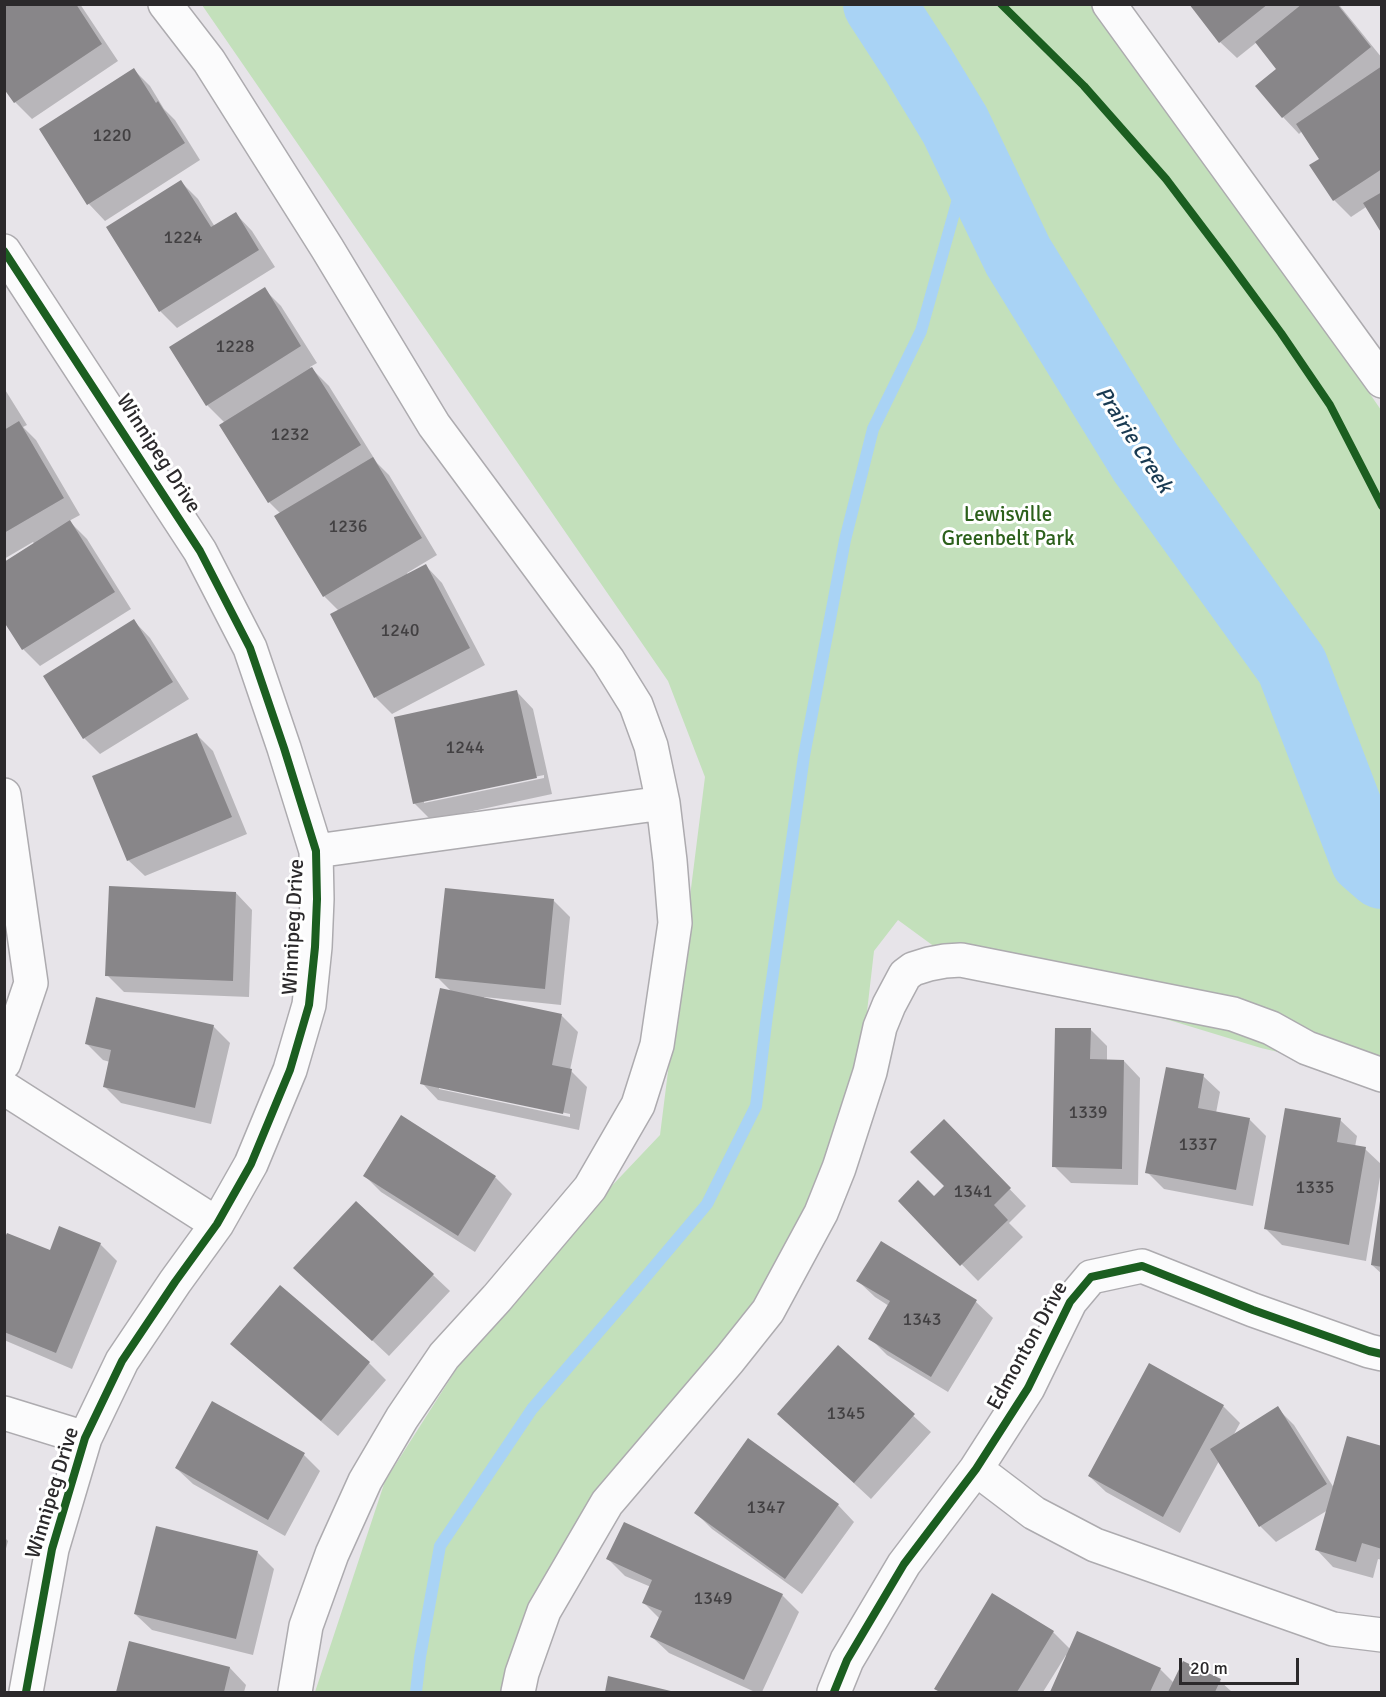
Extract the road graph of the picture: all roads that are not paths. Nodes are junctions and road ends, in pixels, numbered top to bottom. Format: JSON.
{"nodes":[{"id":1,"x":165,"y":4,"type":"edge"},
{"id":2,"x":1109,"y":4,"type":"edge"},
{"id":3,"x":4,"y":251,"type":"edge"},
{"id":4,"x":1382,"y":381,"type":"edge"},
{"id":5,"x":4,"y":795,"type":"edge"},
{"id":6,"x":663,"y":803,"type":"junction"},
{"id":7,"x":316,"y":851,"type":"junction"},
{"id":8,"x":4,"y":1063,"type":"edge"},
{"id":9,"x":1382,"y":1076,"type":"edge"},
{"id":10,"x":4,"y":1088,"type":"edge"},
{"id":11,"x":217,"y":1224,"type":"junction"},
{"id":12,"x":1382,"y":1354,"type":"edge"},
{"id":13,"x":4,"y":1413,"type":"edge"},
{"id":14,"x":85,"y":1438,"type":"junction"},
{"id":15,"x":976,"y":1470,"type":"junction"},
{"id":16,"x":1382,"y":1635,"type":"edge"},
{"id":17,"x":26,"y":1692,"type":"edge"},
{"id":18,"x":295,"y":1692,"type":"edge"},
{"id":19,"x":518,"y":1692,"type":"edge"},
{"id":20,"x":834,"y":1692,"type":"edge"}],
"edges":[{"from":1,"to":6,"type":"street"},
{"from":2,"to":4,"type":"street"},
{"from":3,"to":7,"type":"street","name":"Winnipeg Drive"},
{"from":5,"to":8,"type":"street"},
{"from":6,"to":7,"type":"street"},
{"from":6,"to":18,"type":"street"},
{"from":7,"to":11,"type":"street","name":"Winnipeg Drive"},
{"from":9,"to":19,"type":"street"},
{"from":10,"to":11,"type":"street"},
{"from":11,"to":14,"type":"street","name":"Winnipeg Drive"},
{"from":12,"to":15,"type":"street","name":"Edmonton Drive"},
{"from":13,"to":14,"type":"street"},
{"from":14,"to":17,"type":"street","name":"Winnipeg Drive"},
{"from":15,"to":16,"type":"street"},
{"from":15,"to":20,"type":"street","name":"Edmonton Drive"}]}
